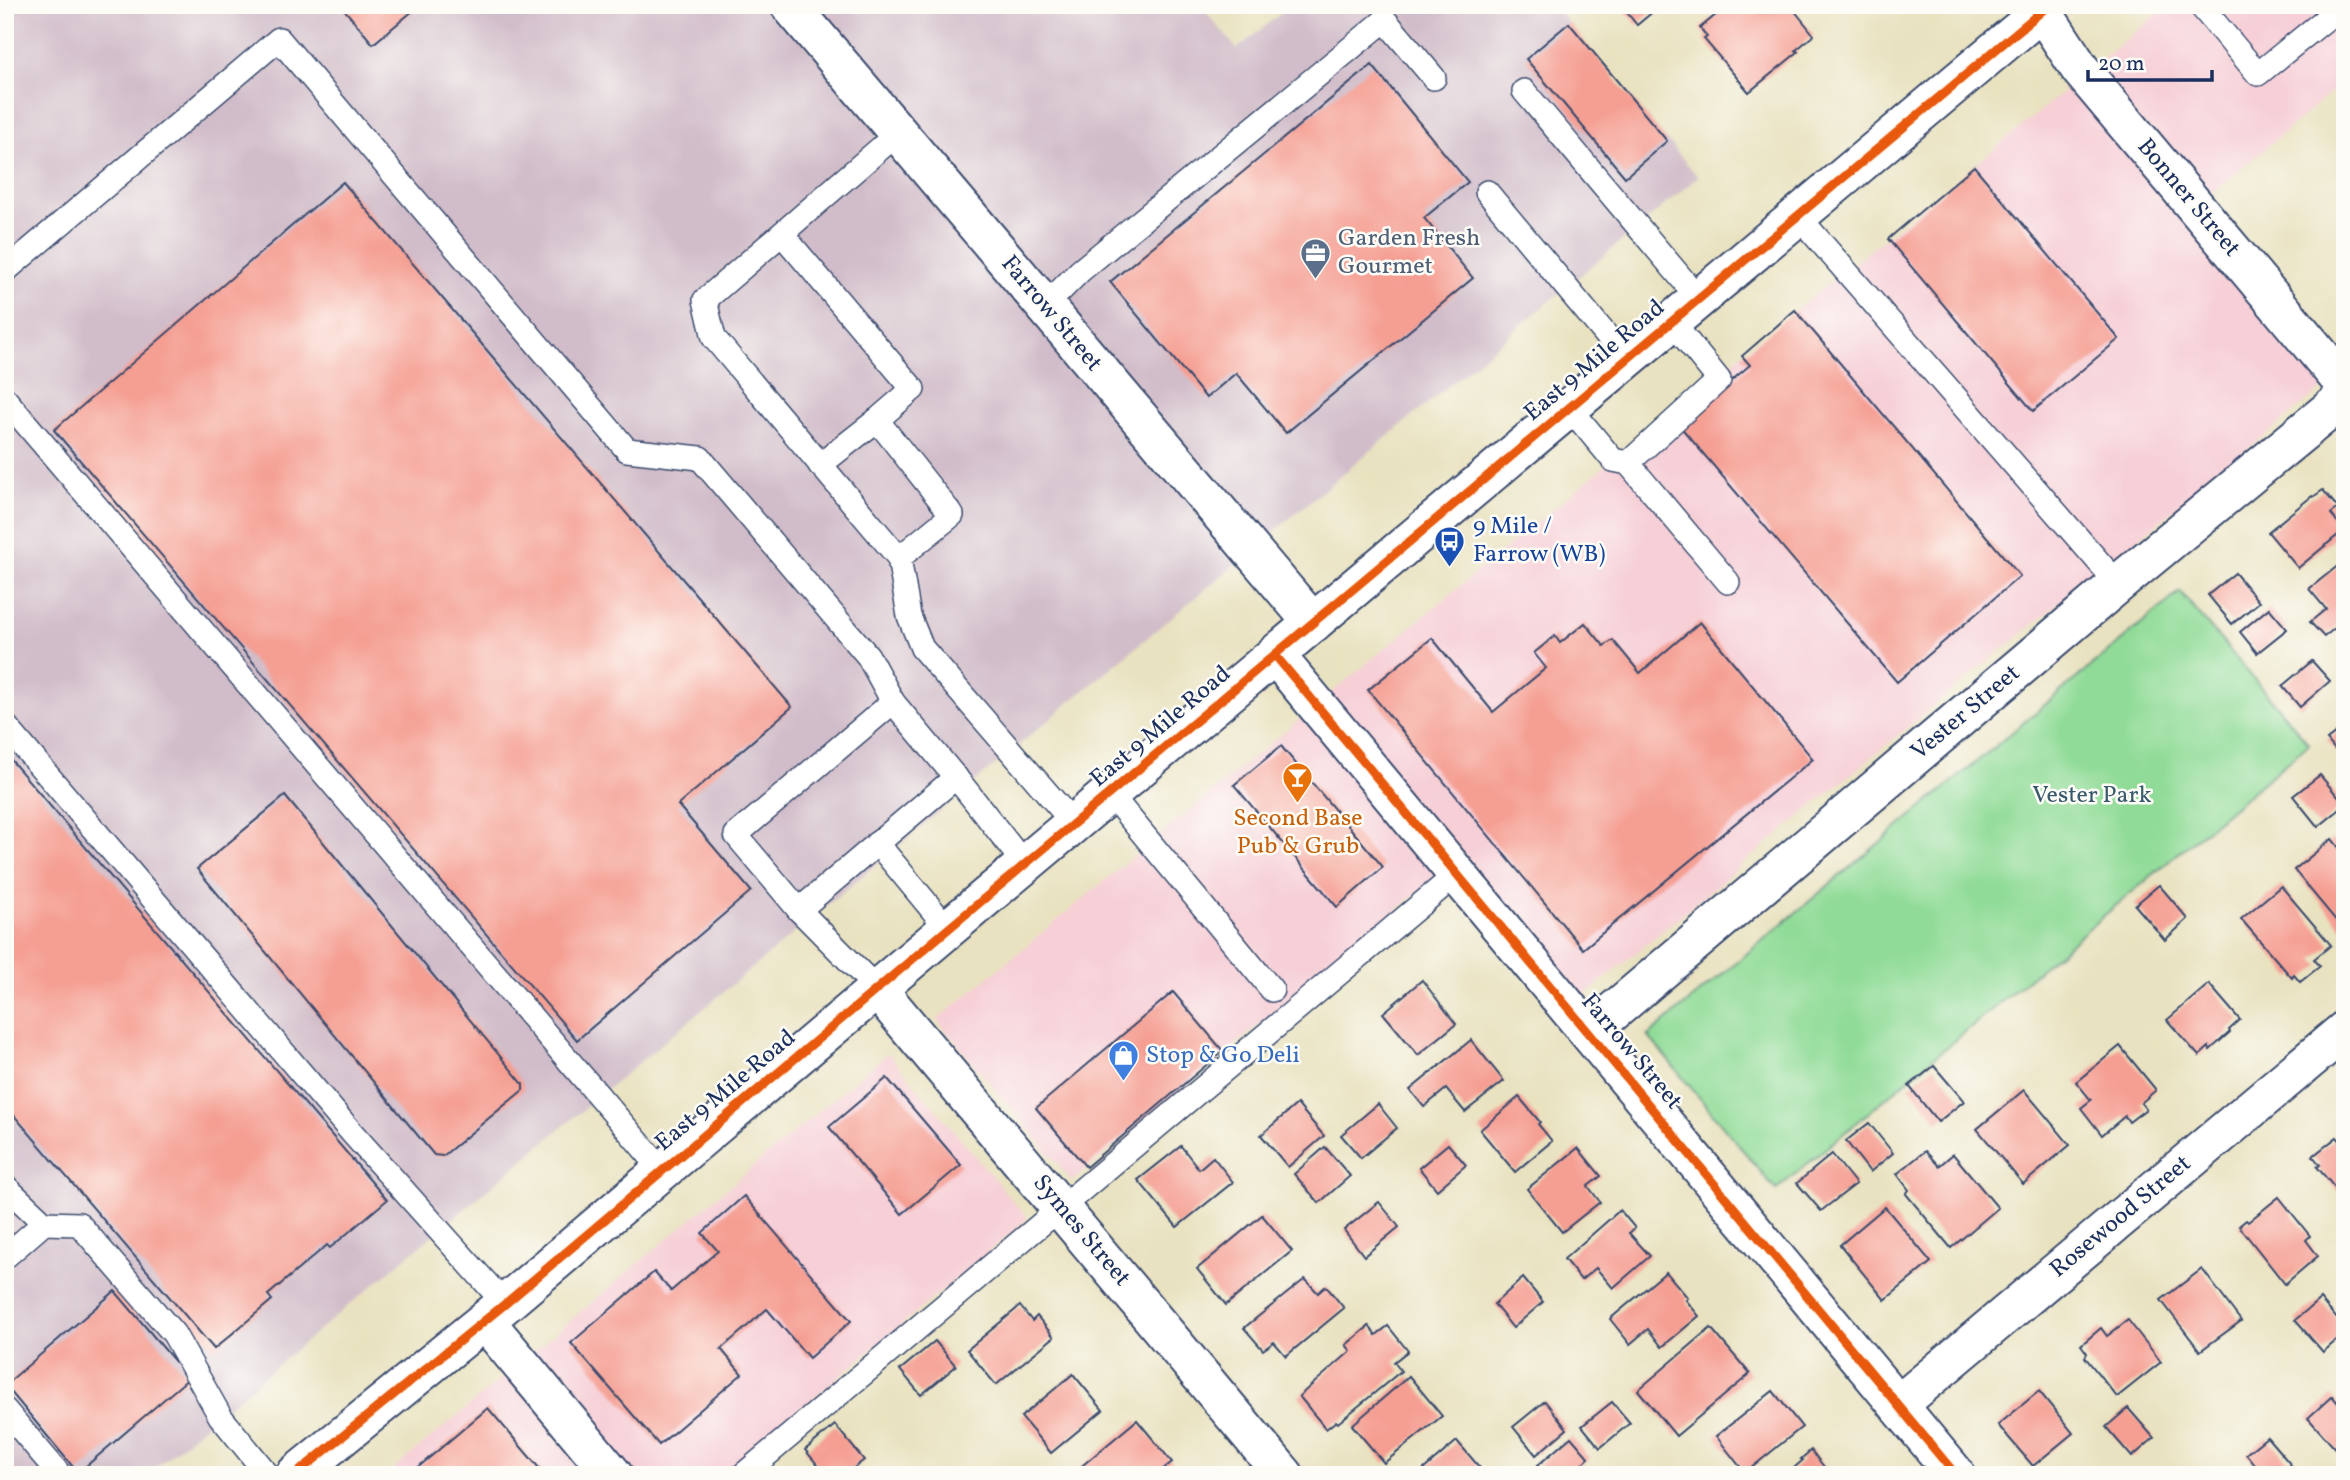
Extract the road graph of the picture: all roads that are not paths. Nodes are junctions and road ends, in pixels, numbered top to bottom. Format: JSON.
{"nodes":[{"id":1,"x":790,"y":5,"type":"edge"},
{"id":2,"x":2200,"y":5,"type":"edge"},
{"id":3,"x":2343,"y":5,"type":"edge"},
{"id":4,"x":2043,"y":7,"type":"edge"},
{"id":5,"x":1434,"y":78,"type":"dead end"},
{"id":6,"x":1524,"y":90,"type":"dead end"},
{"id":7,"x":898,"y":133,"type":"junction"},
{"id":8,"x":1487,"y":192,"type":"dead end"},
{"id":9,"x":1797,"y":216,"type":"junction"},
{"id":10,"x":782,"y":234,"type":"junction"},
{"id":11,"x":5,"y":271,"type":"edge"},
{"id":12,"x":1045,"y":306,"type":"junction"},
{"id":13,"x":1686,"y":311,"type":"junction"},
{"id":14,"x":1626,"y":359,"type":"junction"},
{"id":15,"x":2345,"y":385,"type":"edge"},
{"id":16,"x":2345,"y":397,"type":"edge"},
{"id":17,"x":5,"y":399,"type":"edge"},
{"id":18,"x":1569,"y":407,"type":"junction"},
{"id":19,"x":877,"y":420,"type":"junction"},
{"id":20,"x":1628,"y":463,"type":"junction"},
{"id":21,"x":820,"y":465,"type":"junction"},
{"id":22,"x":899,"y":558,"type":"junction"},
{"id":23,"x":1728,"y":582,"type":"dead end"},
{"id":24,"x":2118,"y":584,"type":"junction"},
{"id":25,"x":1313,"y":623,"type":"junction"},
{"id":26,"x":1275,"y":655,"type":"junction"},
{"id":27,"x":893,"y":702,"type":"junction"},
{"id":28,"x":5,"y":725,"type":"edge"},
{"id":29,"x":956,"y":777,"type":"junction"},
{"id":30,"x":1110,"y":794,"type":"junction"},
{"id":31,"x":1074,"y":824,"type":"junction"},
{"id":32,"x":877,"y":843,"type":"junction"},
{"id":33,"x":1025,"y":865,"type":"junction"},
{"id":34,"x":1457,"y":874,"type":"junction"},
{"id":35,"x":799,"y":910,"type":"junction"},
{"id":36,"x":948,"y":929,"type":"junction"},
{"id":37,"x":877,"y":989,"type":"junction"},
{"id":38,"x":1272,"y":990,"type":"dead end"},
{"id":39,"x":2345,"y":1030,"type":"edge"},
{"id":40,"x":1589,"y":1032,"type":"junction"},
{"id":41,"x":662,"y":1170,"type":"junction"},
{"id":42,"x":5,"y":1186,"type":"edge"},
{"id":43,"x":1061,"y":1208,"type":"junction"},
{"id":44,"x":44,"y":1223,"type":"junction"},
{"id":45,"x":5,"y":1257,"type":"edge"},
{"id":46,"x":495,"y":1313,"type":"junction"},
{"id":47,"x":1898,"y":1405,"type":"junction"},
{"id":48,"x":5,"y":1410,"type":"edge"},
{"id":49,"x":60,"y":1475,"type":"edge"},
{"id":50,"x":268,"y":1475,"type":"edge"},
{"id":51,"x":295,"y":1475,"type":"edge"},
{"id":52,"x":613,"y":1475,"type":"edge"},
{"id":53,"x":743,"y":1475,"type":"edge"},
{"id":54,"x":1284,"y":1475,"type":"edge"},
{"id":55,"x":1956,"y":1475,"type":"edge"}],
"edges":[{"from":1,"to":7,"type":"street","name":"Farrow Street"},
{"from":2,"to":3,"type":"lane"},
{"from":4,"to":9,"type":"street","name":"East 9 Mile Road"},
{"from":4,"to":15,"type":"street","name":"Bonner Street"},
{"from":5,"to":12,"type":"lane"},
{"from":6,"to":13,"type":"lane"},
{"from":7,"to":10,"type":"lane"},
{"from":7,"to":12,"type":"street","name":"Farrow Street"},
{"from":8,"to":14,"type":"lane"},
{"from":9,"to":13,"type":"street","name":"East 9 Mile Road"},
{"from":9,"to":24,"type":"lane"},
{"from":10,"to":19,"type":"lane"},
{"from":10,"to":21,"type":"lane"},
{"from":11,"to":27,"type":"lane"},
{"from":12,"to":25,"type":"street","name":"Farrow Street"},
{"from":13,"to":14,"type":"street","name":"East 9 Mile Road"},
{"from":13,"to":20,"type":"lane"},
{"from":14,"to":18,"type":"street","name":"East 9 Mile Road"},
{"from":16,"to":24,"type":"street","name":"Vester Street"},
{"from":17,"to":41,"type":"lane"},
{"from":18,"to":20,"type":"lane"},
{"from":18,"to":25,"type":"street","name":"East 9 Mile Road"},
{"from":19,"to":21,"type":"lane"},
{"from":19,"to":22,"type":"lane"},
{"from":20,"to":23,"type":"lane"},
{"from":21,"to":22,"type":"lane"},
{"from":22,"to":31,"type":"lane"},
{"from":24,"to":40,"type":"street","name":"Vester Street"},
{"from":25,"to":26,"type":"street","name":"East 9 Mile Road"},
{"from":26,"to":30,"type":"street","name":"East 9 Mile Road"},
{"from":26,"to":34,"type":"street","name":"Farrow Street"},
{"from":27,"to":29,"type":"lane"},
{"from":27,"to":35,"type":"lane"},
{"from":28,"to":46,"type":"lane"},
{"from":29,"to":32,"type":"lane"},
{"from":29,"to":33,"type":"lane"},
{"from":30,"to":31,"type":"street","name":"East 9 Mile Road"},
{"from":30,"to":38,"type":"lane"},
{"from":31,"to":33,"type":"street","name":"East 9 Mile Road"},
{"from":32,"to":35,"type":"lane"},
{"from":32,"to":36,"type":"lane"},
{"from":33,"to":36,"type":"street","name":"East 9 Mile Road"},
{"from":34,"to":40,"type":"street","name":"Farrow Street"},
{"from":34,"to":43,"type":"lane"},
{"from":35,"to":37,"type":"lane"},
{"from":36,"to":37,"type":"street","name":"East 9 Mile Road"},
{"from":37,"to":41,"type":"street","name":"East 9 Mile Road"},
{"from":37,"to":43,"type":"street","name":"Symes Street"},
{"from":39,"to":47,"type":"street","name":"Rosewood Street"},
{"from":40,"to":47,"type":"street","name":"Farrow Street"},
{"from":41,"to":46,"type":"street","name":"East 9 Mile Road"},
{"from":42,"to":44,"type":"lane"},
{"from":43,"to":53,"type":"lane"},
{"from":43,"to":54,"type":"street","name":"Symes Street"},
{"from":44,"to":45,"type":"lane"},
{"from":44,"to":50,"type":"lane"},
{"from":46,"to":51,"type":"street","name":"East 9 Mile Road"},
{"from":46,"to":52,"type":"street"},
{"from":47,"to":55,"type":"street","name":"Farrow Street"},
{"from":48,"to":49,"type":"lane"}]}
